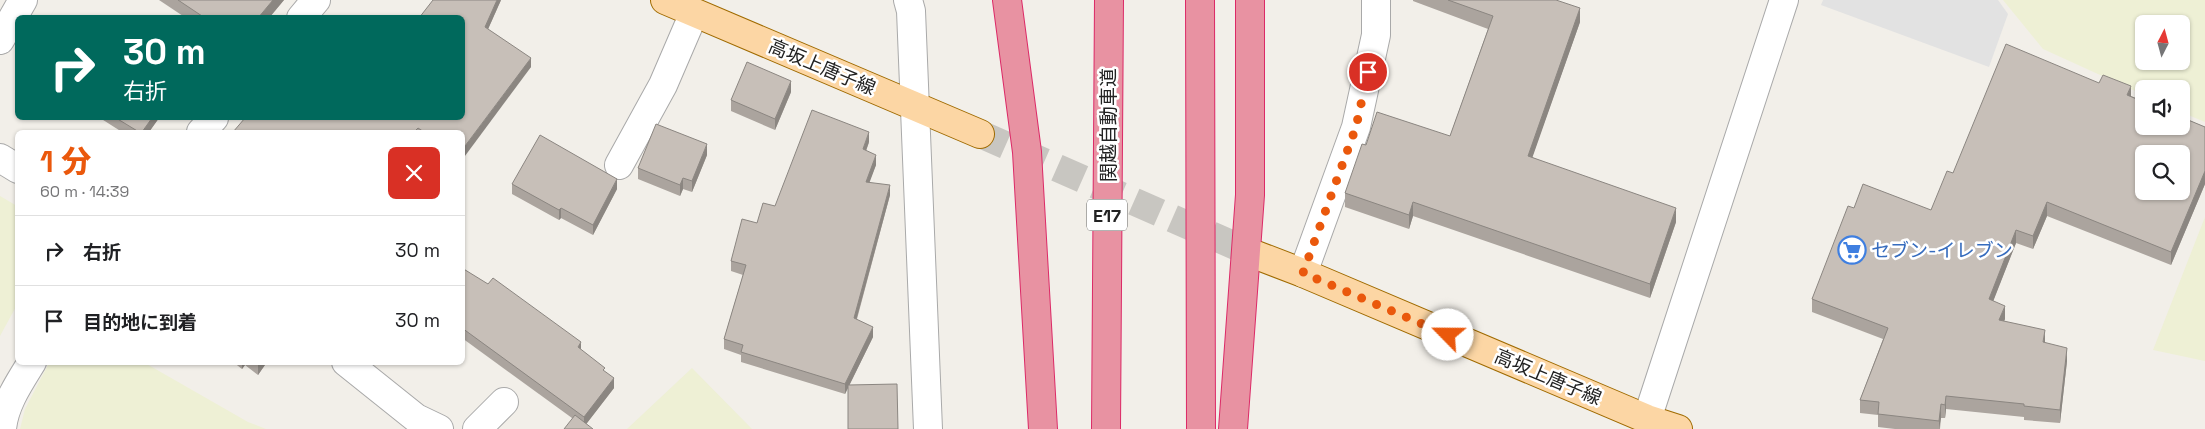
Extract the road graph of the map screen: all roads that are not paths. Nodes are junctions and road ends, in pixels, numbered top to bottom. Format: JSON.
{"nodes":[{"id":1,"x":23,"y":0,"type":"edge"},
{"id":2,"x":316,"y":0,"type":"edge"},
{"id":3,"x":664,"y":0,"type":"edge"},
{"id":4,"x":908,"y":0,"type":"edge"},
{"id":5,"x":1007,"y":0,"type":"edge"},
{"id":6,"x":1109,"y":0,"type":"edge"},
{"id":7,"x":1200,"y":0,"type":"edge"},
{"id":8,"x":1250,"y":0,"type":"edge"},
{"id":9,"x":1376,"y":0,"type":"edge"},
{"id":10,"x":1784,"y":0,"type":"edge"},
{"id":11,"x":694,"y":13,"type":"junction"},
{"id":12,"x":304,"y":15,"type":"edge"},
{"id":13,"x":0,"y":40,"type":"edge"},
{"id":14,"x":915,"y":107,"type":"junction"},
{"id":15,"x":212,"y":120,"type":"edge"},
{"id":16,"x":202,"y":130,"type":"edge"},
{"id":17,"x":980,"y":134,"type":"tunnel mouth"},
{"id":18,"x":0,"y":158,"type":"edge"},
{"id":19,"x":619,"y":165,"type":"dead end"},
{"id":20,"x":15,"y":167,"type":"edge"},
{"id":21,"x":1256,"y":256,"type":"tunnel mouth"},
{"id":22,"x":1303,"y":273,"type":"junction"},
{"id":23,"x":30,"y":365,"type":"edge"},
{"id":24,"x":350,"y":365,"type":"edge"},
{"id":25,"x":504,"y":402,"type":"dead end"},
{"id":26,"x":1644,"y":424,"type":"edge"},
{"id":27,"x":2,"y":429,"type":"edge"},
{"id":28,"x":438,"y":429,"type":"edge"},
{"id":29,"x":477,"y":429,"type":"edge"},
{"id":30,"x":928,"y":429,"type":"edge"},
{"id":31,"x":1043,"y":429,"type":"edge"},
{"id":32,"x":1106,"y":429,"type":"edge"},
{"id":33,"x":1201,"y":429,"type":"edge"},
{"id":34,"x":1233,"y":429,"type":"edge"},
{"id":35,"x":1678,"y":429,"type":"edge"}],
"edges":[{"from":1,"to":13,"type":"street"},
{"from":2,"to":12,"type":"street"},
{"from":3,"to":11,"type":"main road","name":"高坂上唐子線"},
{"from":4,"to":14,"type":"street"},
{"from":5,"to":31,"type":"highway"},
{"from":6,"to":32,"type":"highway","name":"関越自動車道","number":"E17"},
{"from":7,"to":33,"type":"highway"},
{"from":8,"to":34,"type":"highway"},
{"from":9,"to":22,"type":"street"},
{"from":10,"to":26,"type":"street"},
{"from":11,"to":14,"type":"main road","name":"高坂上唐子線"},
{"from":11,"to":19,"type":"street"},
{"from":14,"to":17,"type":"main road","name":"高坂上唐子線"},
{"from":14,"to":30,"type":"street"},
{"from":15,"to":16,"type":"street"},
{"from":18,"to":20,"type":"street"},
{"from":21,"to":22,"type":"main road","name":"高坂上唐子線"},
{"from":22,"to":26,"type":"main road","name":"高坂上唐子線"},
{"from":23,"to":27,"type":"street"},
{"from":24,"to":28,"type":"street"},
{"from":25,"to":29,"type":"street"},
{"from":26,"to":35,"type":"main road","name":"高坂上唐子線"}]}
